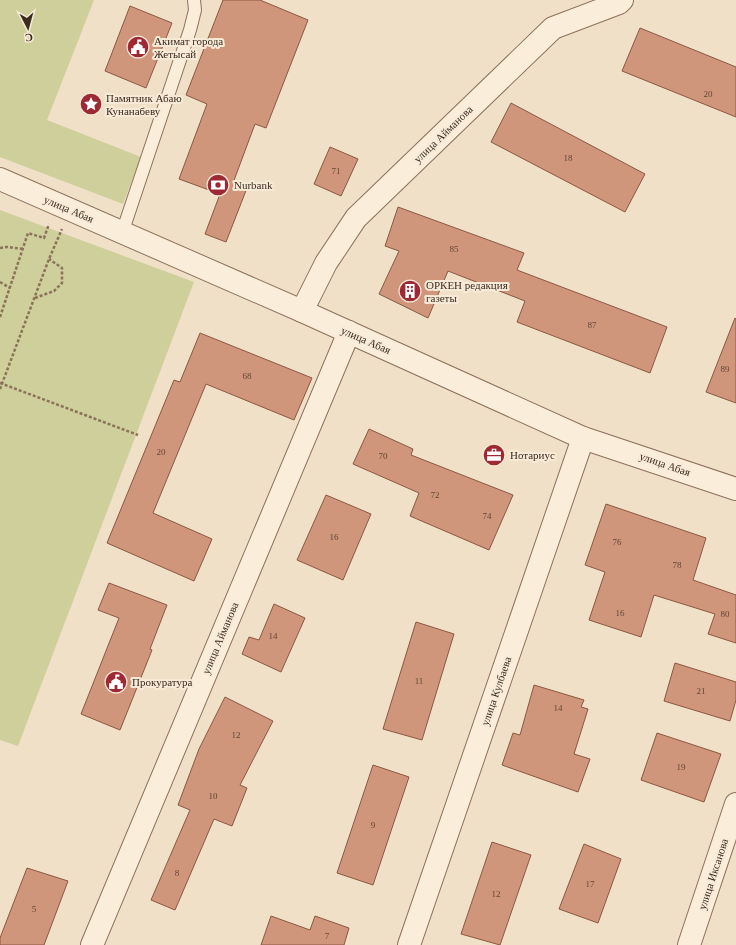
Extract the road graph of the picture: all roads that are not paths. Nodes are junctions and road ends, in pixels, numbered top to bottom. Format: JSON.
{"nodes":[{"id":1,"x":194,"y":0,"type":"edge"},
{"id":2,"x":622,"y":0,"type":"edge"},
{"id":3,"x":0,"y":179,"type":"edge"},
{"id":4,"x":122,"y":233,"type":"junction"},
{"id":5,"x":302,"y":311,"type":"junction"},
{"id":6,"x":349,"y":332,"type":"junction"},
{"id":7,"x":584,"y":438,"type":"junction"},
{"id":8,"x":736,"y":489,"type":"edge"},
{"id":9,"x":736,"y":804,"type":"edge"},
{"id":10,"x":92,"y":945,"type":"edge"},
{"id":11,"x":409,"y":945,"type":"edge"},
{"id":12,"x":689,"y":945,"type":"edge"}],
"edges":[{"from":1,"to":4,"type":"lane"},
{"from":2,"to":5,"type":"street","name":"улица Айманова"},
{"from":3,"to":4,"type":"street","name":"улица Абая"},
{"from":4,"to":5,"type":"street","name":"улица Абая"},
{"from":5,"to":6,"type":"street","name":"улица Абая"},
{"from":6,"to":7,"type":"street","name":"улица Абая"},
{"from":6,"to":10,"type":"street","name":"улица Айманова"},
{"from":7,"to":8,"type":"street","name":"улица Абая"},
{"from":7,"to":11,"type":"street","name":"улица Кулбаева"},
{"from":9,"to":12,"type":"street","name":"улица Иксанова"}]}
